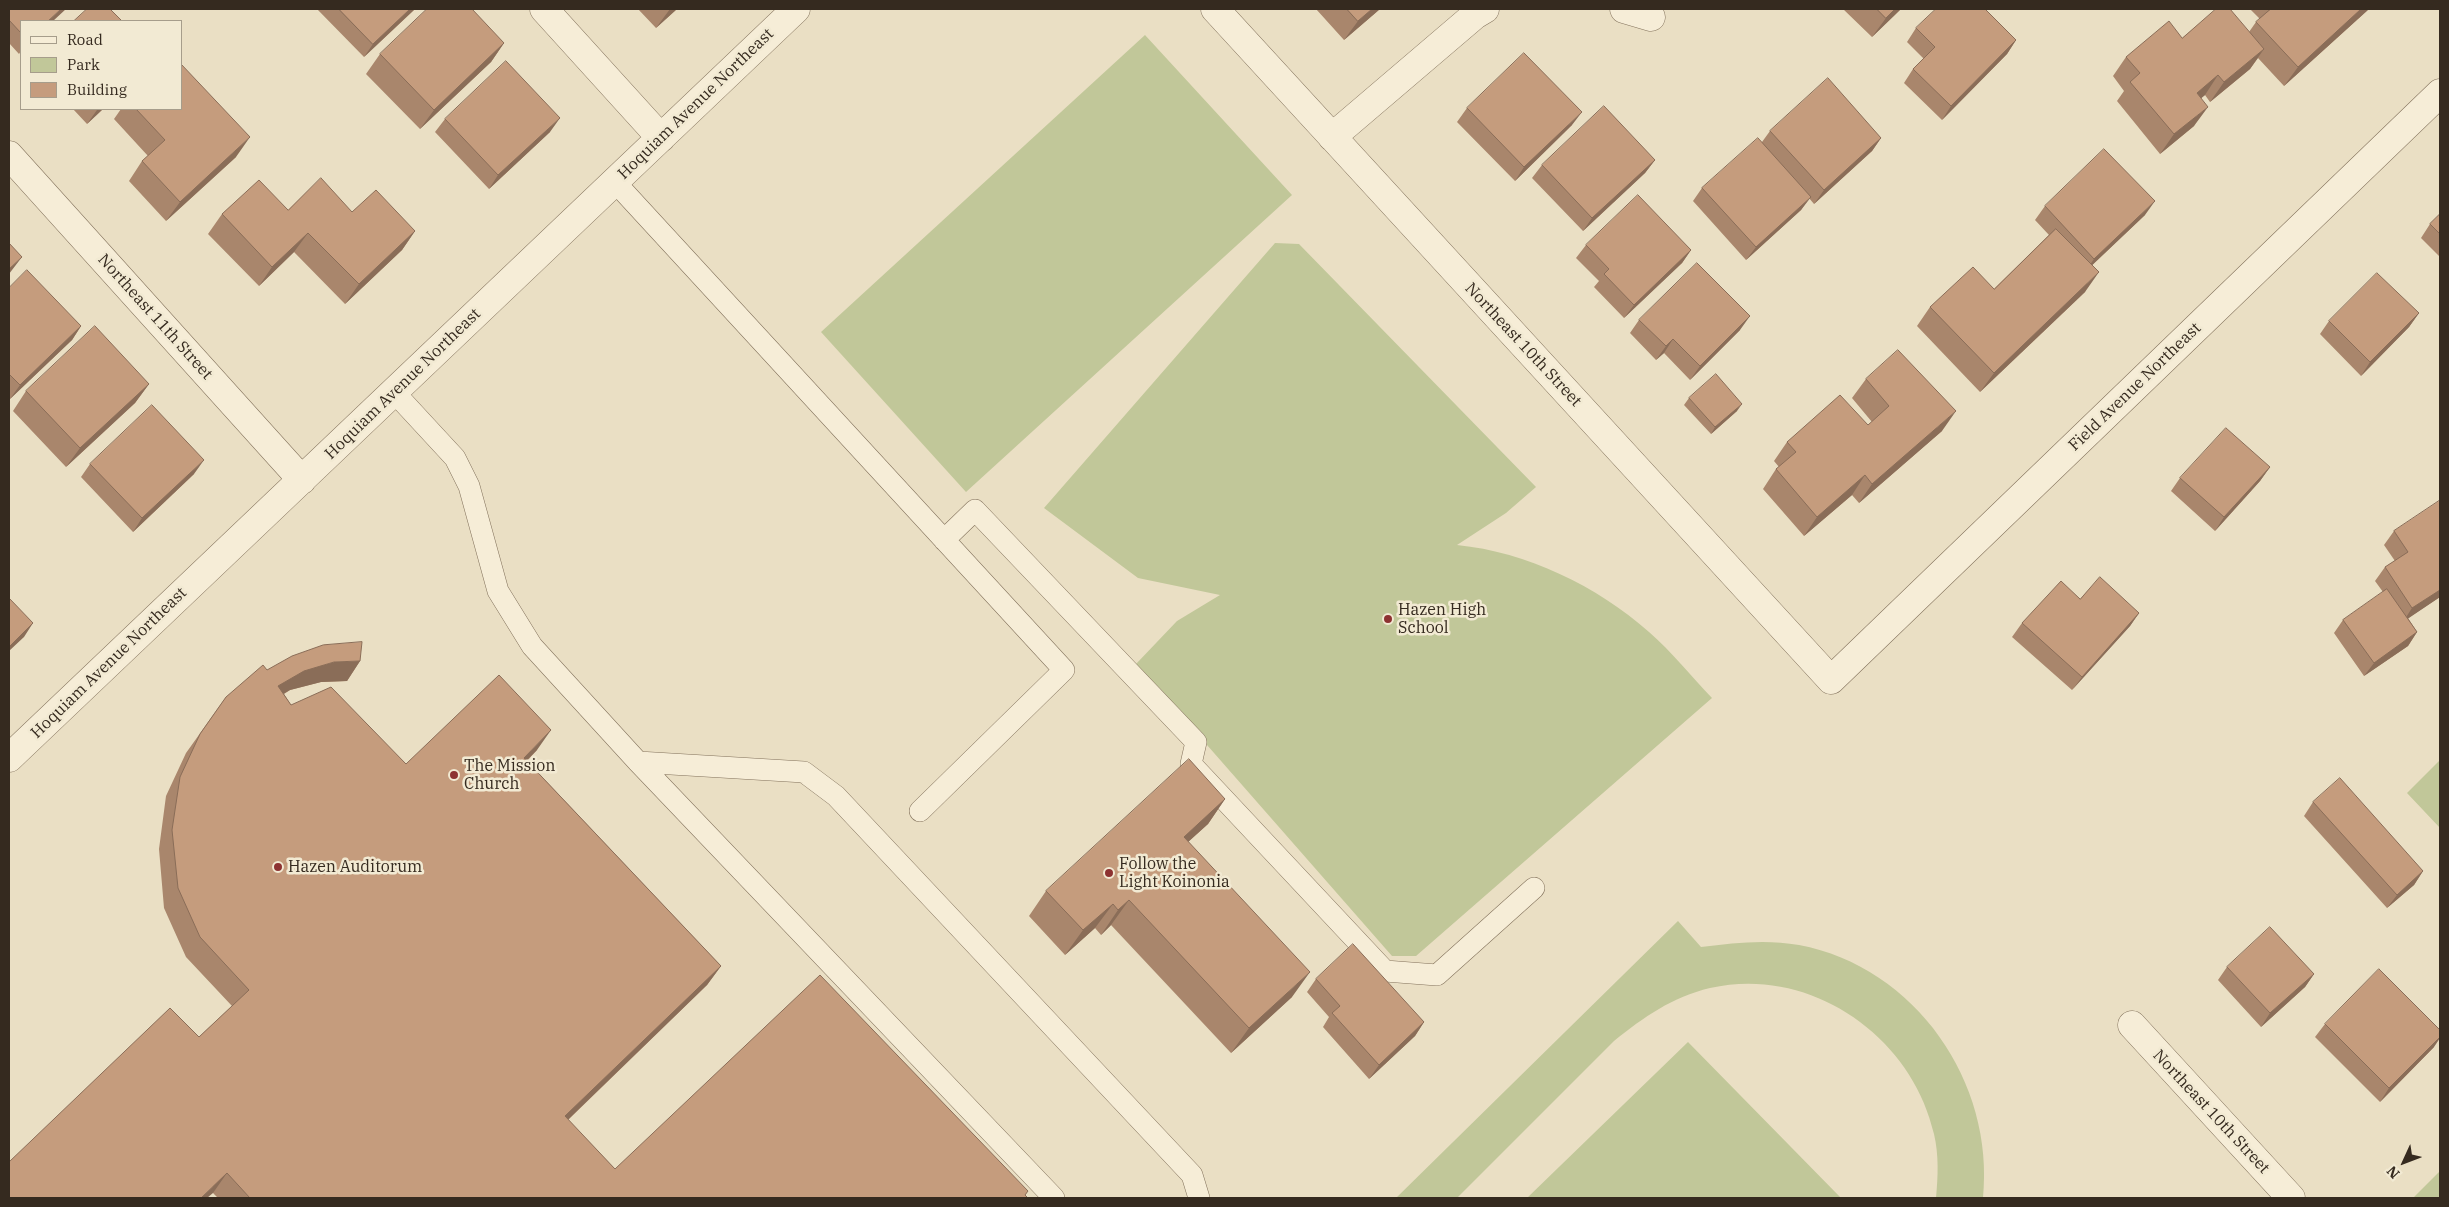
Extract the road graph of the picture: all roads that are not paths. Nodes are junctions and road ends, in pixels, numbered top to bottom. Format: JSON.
{"nodes":[{"id":1,"x":544,"y":9,"type":"edge"},
{"id":2,"x":796,"y":9,"type":"edge"},
{"id":3,"x":1215,"y":9,"type":"edge"},
{"id":4,"x":1485,"y":9,"type":"edge"},
{"id":5,"x":1624,"y":9,"type":"edge"},
{"id":6,"x":1651,"y":17,"type":"dead end"},
{"id":7,"x":2440,"y":93,"type":"edge"},
{"id":8,"x":1332,"y":137,"type":"junction"},
{"id":9,"x":661,"y":138,"type":"junction"},
{"id":10,"x":9,"y":155,"type":"edge"},
{"id":11,"x":615,"y":182,"type":"junction"},
{"id":12,"x":394,"y":392,"type":"junction"},
{"id":13,"x":302,"y":480,"type":"junction"},
{"id":14,"x":944,"y":540,"type":"junction"},
{"id":15,"x":1831,"y":680,"type":"joint"},
{"id":16,"x":9,"y":758,"type":"edge"},
{"id":17,"x":638,"y":762,"type":"junction"},
{"id":18,"x":920,"y":811,"type":"dead end"},
{"id":19,"x":1534,"y":888,"type":"dead end"},
{"id":20,"x":2132,"y":1025,"type":"dead end"},
{"id":21,"x":1054,"y":1198,"type":"edge"},
{"id":22,"x":1199,"y":1198,"type":"edge"},
{"id":23,"x":2291,"y":1198,"type":"edge"}],
"edges":[{"from":1,"to":9,"type":"street"},
{"from":2,"to":9,"type":"street","name":"Hoquiam Avenue Northeast"},
{"from":3,"to":8,"type":"street","name":"Northeast 10th Street"},
{"from":4,"to":8,"type":"street"},
{"from":5,"to":6,"type":"street"},
{"from":7,"to":15,"type":"street","name":"Field Avenue Northeast"},
{"from":8,"to":15,"type":"street","name":"Northeast 10th Street"},
{"from":9,"to":11,"type":"street","name":"Hoquiam Avenue Northeast"},
{"from":10,"to":13,"type":"street","name":"Northeast 11th Street"},
{"from":11,"to":12,"type":"street","name":"Hoquiam Avenue Northeast"},
{"from":11,"to":14,"type":"lane"},
{"from":12,"to":13,"type":"street","name":"Hoquiam Avenue Northeast"},
{"from":12,"to":17,"type":"lane"},
{"from":13,"to":16,"type":"street","name":"Hoquiam Avenue Northeast"},
{"from":14,"to":18,"type":"lane"},
{"from":14,"to":19,"type":"lane"},
{"from":17,"to":21,"type":"lane"},
{"from":17,"to":22,"type":"lane"},
{"from":20,"to":23,"type":"street","name":"Northeast 10th Street"}]}
